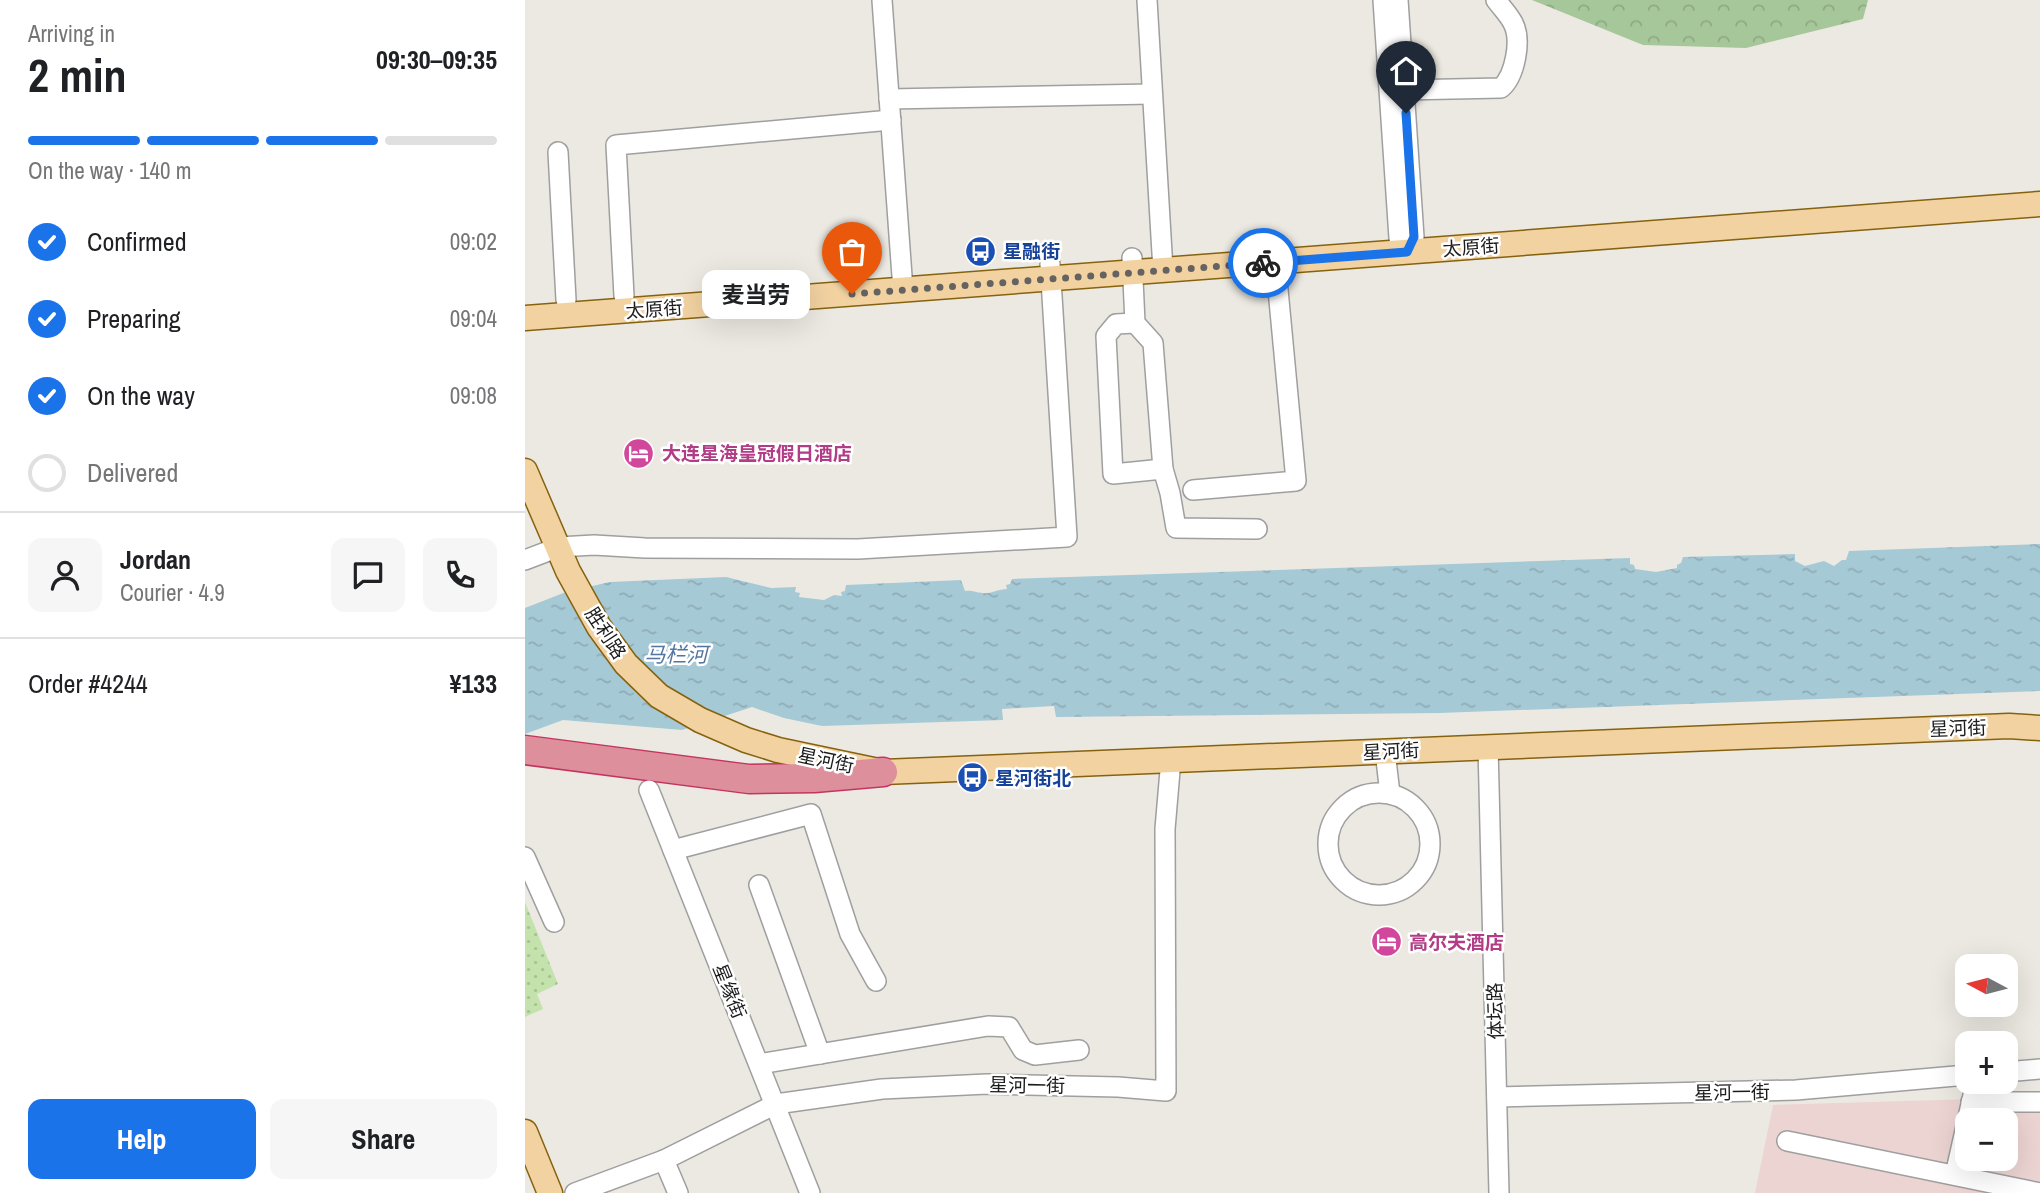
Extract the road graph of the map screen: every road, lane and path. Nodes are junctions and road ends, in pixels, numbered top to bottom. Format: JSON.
{"nodes":[{"id":1,"x":883,"y":0,"type":"edge"},
{"id":2,"x":1147,"y":0,"type":"edge"},
{"id":3,"x":1383,"y":0,"type":"edge"},
{"id":4,"x":1398,"y":0,"type":"edge"},
{"id":5,"x":1496,"y":0,"type":"edge"},
{"id":6,"x":1404,"y":90,"type":"junction"},
{"id":7,"x":1153,"y":94,"type":"junction"},
{"id":8,"x":890,"y":99,"type":"junction"},
{"id":9,"x":891,"y":120,"type":"junction"},
{"id":10,"x":558,"y":152,"type":"dead end"},
{"id":11,"x":2040,"y":189,"type":"edge"},
{"id":12,"x":2040,"y":204,"type":"edge"},
{"id":13,"x":1407,"y":242,"type":"junction"},
{"id":14,"x":1275,"y":254,"type":"junction"},
{"id":15,"x":1163,"y":263,"type":"junction"},
{"id":16,"x":1133,"y":265,"type":"junction"},
{"id":17,"x":1051,"y":271,"type":"junction"},
{"id":18,"x":902,"y":283,"type":"junction"},
{"id":19,"x":624,"y":296,"type":"junction"},
{"id":20,"x":566,"y":300,"type":"junction"},
{"id":21,"x":525,"y":303,"type":"edge"},
{"id":22,"x":525,"y":318,"type":"edge"},
{"id":23,"x":1135,"y":323,"type":"junction"},
{"id":24,"x":1163,"y":469,"type":"junction"},
{"id":25,"x":525,"y":471,"type":"edge"},
{"id":26,"x":1193,"y":490,"type":"dead end"},
{"id":27,"x":1257,"y":529,"type":"dead end"},
{"id":28,"x":559,"y":547,"type":"junction"},
{"id":29,"x":525,"y":560,"type":"edge"},
{"id":30,"x":2040,"y":728,"type":"edge"},
{"id":31,"x":746,"y":740,"type":"joint"},
{"id":32,"x":1488,"y":746,"type":"junction"},
{"id":33,"x":525,"y":750,"type":"edge"},
{"id":34,"x":1385,"y":751,"type":"junction"},
{"id":35,"x":1171,"y":759,"type":"junction"},
{"id":36,"x":883,"y":772,"type":"junction"},
{"id":37,"x":649,"y":790,"type":"dead end"},
{"id":38,"x":1390,"y":794,"type":"junction"},
{"id":39,"x":673,"y":850,"type":"junction"},
{"id":40,"x":525,"y":857,"type":"edge"},
{"id":41,"x":759,"y":885,"type":"dead end"},
{"id":42,"x":554,"y":922,"type":"dead end"},
{"id":43,"x":876,"y":981,"type":"dead end"},
{"id":44,"x":1079,"y":1050,"type":"dead end"},
{"id":45,"x":820,"y":1054,"type":"junction"},
{"id":46,"x":759,"y":1064,"type":"junction"},
{"id":47,"x":2040,"y":1069,"type":"edge"},
{"id":48,"x":2018,"y":1071,"type":"edge"},
{"id":49,"x":1955,"y":1076,"type":"edge"},
{"id":50,"x":1973,"y":1094,"type":"edge"},
{"id":51,"x":1497,"y":1097,"type":"junction"},
{"id":52,"x":1971,"y":1102,"type":"junction"},
{"id":53,"x":2040,"y":1102,"type":"edge"},
{"id":54,"x":776,"y":1104,"type":"junction"},
{"id":55,"x":525,"y":1132,"type":"edge"},
{"id":56,"x":1787,"y":1141,"type":"dead end"},
{"id":57,"x":664,"y":1160,"type":"junction"},
{"id":58,"x":1955,"y":1175,"type":"junction"},
{"id":59,"x":550,"y":1193,"type":"edge"},
{"id":60,"x":575,"y":1193,"type":"edge"},
{"id":61,"x":678,"y":1193,"type":"edge"},
{"id":62,"x":810,"y":1193,"type":"edge"},
{"id":63,"x":1499,"y":1193,"type":"edge"},
{"id":64,"x":2040,"y":1193,"type":"edge"}],
"edges":[{"from":1,"to":8,"type":"street"},
{"from":2,"to":7,"type":"street"},
{"from":3,"to":13,"type":"street"},
{"from":4,"to":6,"type":"street"},
{"from":5,"to":6,"type":"street"},
{"from":6,"to":13,"type":"street"},
{"from":7,"to":8,"type":"street"},
{"from":7,"to":15,"type":"street"},
{"from":8,"to":9,"type":"street"},
{"from":9,"to":18,"type":"street"},
{"from":9,"to":19,"type":"street"},
{"from":10,"to":20,"type":"street"},
{"from":11,"to":13,"type":"main road","name":"太原街"},
{"from":12,"to":13,"type":"main road","name":"太原街"},
{"from":13,"to":14,"type":"main road","name":"太原街"},
{"from":14,"to":15,"type":"main road","name":"太原街"},
{"from":14,"to":26,"type":"street"},
{"from":15,"to":16,"type":"main road","name":"太原街"},
{"from":16,"to":17,"type":"main road","name":"太原街"},
{"from":16,"to":23,"type":"street"},
{"from":17,"to":18,"type":"main road","name":"太原街"},
{"from":17,"to":28,"type":"street"},
{"from":18,"to":19,"type":"main road","name":"太原街"},
{"from":18,"to":22,"type":"main road","name":"太原街"},
{"from":19,"to":20,"type":"main road","name":"太原街"},
{"from":20,"to":21,"type":"main road","name":"太原街"},
{"from":23,"to":24,"type":"street"},
{"from":23,"to":24,"type":"street"},
{"from":24,"to":27,"type":"street"},
{"from":25,"to":28,"type":"main road","name":"胜利路"},
{"from":28,"to":29,"type":"street"},
{"from":28,"to":31,"type":"main road","name":"胜利路"},
{"from":30,"to":32,"type":"main road","name":"星河街"},
{"from":31,"to":36,"type":"main road","name":"星河街"},
{"from":32,"to":34,"type":"main road","name":"星河街"},
{"from":32,"to":51,"type":"street","name":"体坛路"},
{"from":33,"to":36,"type":"highway"},
{"from":34,"to":35,"type":"main road","name":"星河街"},
{"from":34,"to":38,"type":"street"},
{"from":35,"to":36,"type":"main road","name":"星河街"},
{"from":35,"to":54,"type":"street","name":"星河一街"},
{"from":37,"to":39,"type":"street","name":"星缘街"},
{"from":38,"to":38,"type":"street"},
{"from":39,"to":43,"type":"street"},
{"from":39,"to":46,"type":"street","name":"星缘街"},
{"from":40,"to":42,"type":"street"},
{"from":41,"to":45,"type":"street"},
{"from":44,"to":45,"type":"street"},
{"from":45,"to":46,"type":"street"},
{"from":46,"to":54,"type":"street","name":"星缘街"},
{"from":47,"to":48,"type":"street"},
{"from":49,"to":51,"type":"street","name":"星河一街"},
{"from":50,"to":52,"type":"street"},
{"from":51,"to":63,"type":"street","name":"体坛路"},
{"from":52,"to":53,"type":"street"},
{"from":52,"to":58,"type":"street"},
{"from":54,"to":57,"type":"street","name":"星河一街"},
{"from":54,"to":62,"type":"street","name":"星缘街"},
{"from":55,"to":59,"type":"main road"},
{"from":56,"to":58,"type":"street"},
{"from":57,"to":60,"type":"street","name":"星河一街"},
{"from":57,"to":61,"type":"street"},
{"from":58,"to":64,"type":"street"}]}
